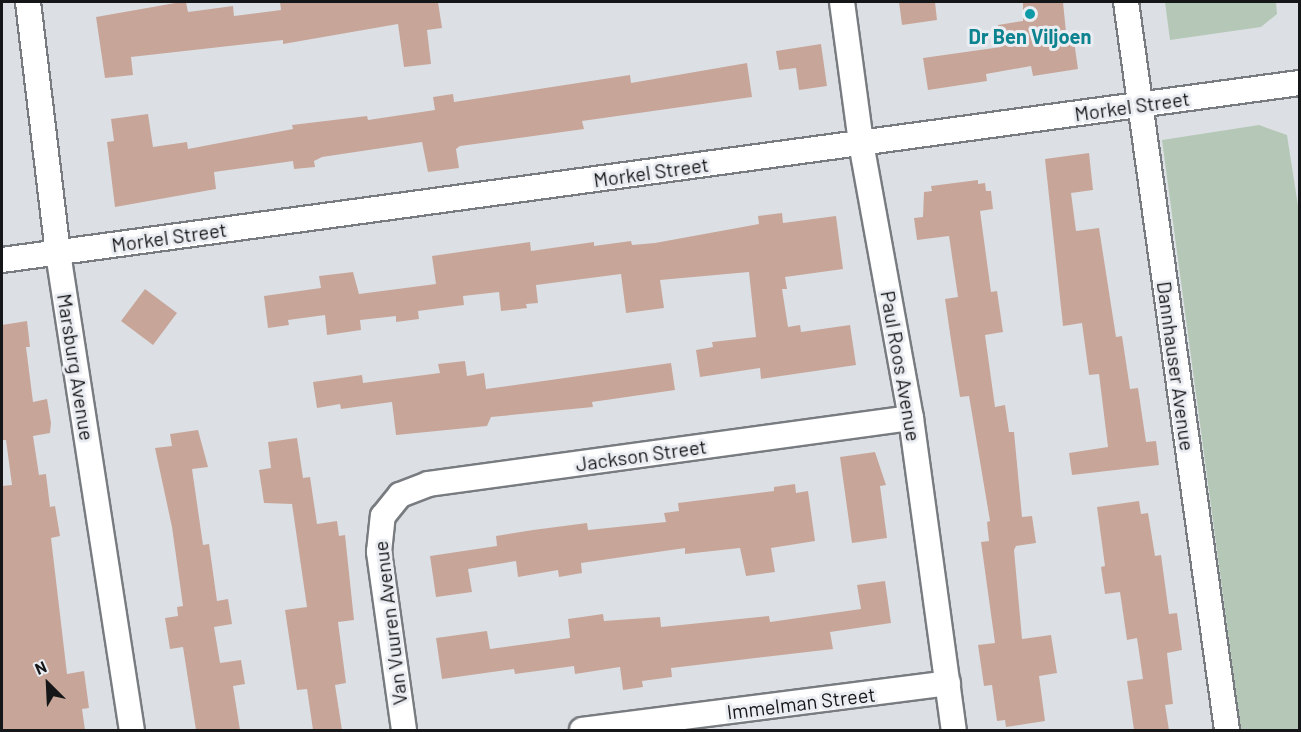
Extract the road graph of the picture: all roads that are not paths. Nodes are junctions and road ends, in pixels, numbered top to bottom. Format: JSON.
{"nodes":[{"id":1,"x":28,"y":2,"type":"edge"},
{"id":2,"x":842,"y":2,"type":"edge"},
{"id":3,"x":1126,"y":2,"type":"edge"},
{"id":4,"x":1299,"y":83,"type":"edge"},
{"id":5,"x":1140,"y":105,"type":"junction"},
{"id":6,"x":861,"y":143,"type":"junction"},
{"id":7,"x":58,"y":252,"type":"junction"},
{"id":8,"x":2,"y":260,"type":"edge"},
{"id":9,"x":911,"y":418,"type":"junction"},
{"id":10,"x":383,"y":516,"type":"joint"},
{"id":11,"x":948,"y":683,"type":"junction"},
{"id":12,"x":132,"y":730,"type":"edge"},
{"id":13,"x":404,"y":730,"type":"edge"},
{"id":14,"x":582,"y":730,"type":"edge"},
{"id":15,"x":954,"y":730,"type":"edge"},
{"id":16,"x":1227,"y":730,"type":"edge"}],
"edges":[{"from":1,"to":7,"type":"street","name":"Marsburg Avenue"},
{"from":2,"to":6,"type":"street","name":"Paul Roos Avenue"},
{"from":3,"to":5,"type":"street","name":"Dannhauser Avenue"},
{"from":4,"to":5,"type":"street","name":"Morkel Street"},
{"from":5,"to":6,"type":"street","name":"Morkel Street"},
{"from":5,"to":16,"type":"street","name":"Dannhauser Avenue"},
{"from":6,"to":7,"type":"street","name":"Morkel Street"},
{"from":6,"to":9,"type":"street","name":"Paul Roos Avenue"},
{"from":7,"to":8,"type":"street","name":"Morkel Street"},
{"from":7,"to":12,"type":"street","name":"Marsburg Avenue"},
{"from":9,"to":10,"type":"street","name":"Jackson Street"},
{"from":9,"to":11,"type":"street","name":"Paul Roos Avenue"},
{"from":10,"to":13,"type":"street","name":"Van Vuuren Avenue"},
{"from":11,"to":14,"type":"street","name":"Immelman Street"},
{"from":11,"to":15,"type":"street","name":"Paul Roos Avenue"}]}
